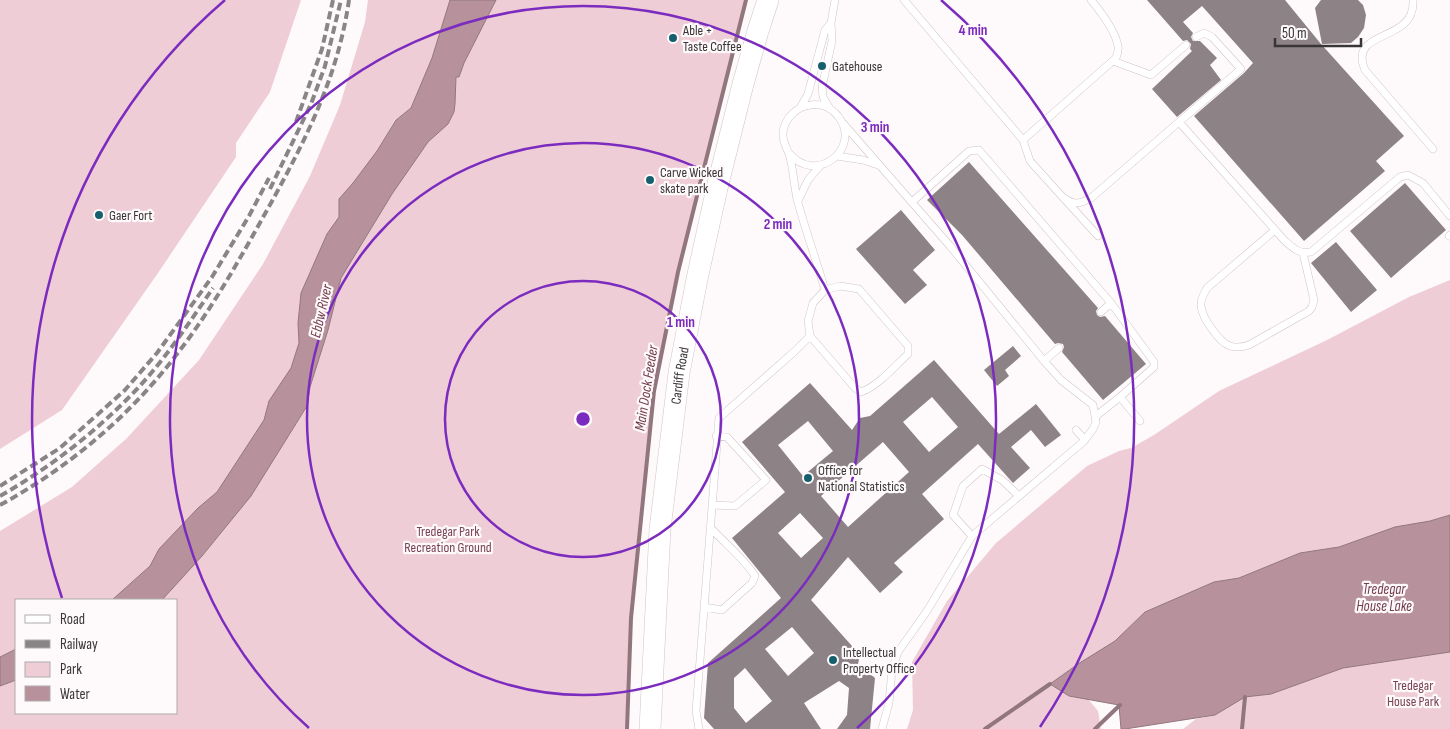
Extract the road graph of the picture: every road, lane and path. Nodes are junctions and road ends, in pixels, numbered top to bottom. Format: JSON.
{"nodes":[{"id":1,"x":768,"y":0,"type":"edge"},
{"id":2,"x":835,"y":0,"type":"edge"},
{"id":3,"x":904,"y":0,"type":"edge"},
{"id":4,"x":1091,"y":0,"type":"edge"},
{"id":5,"x":1413,"y":0,"type":"edge"},
{"id":6,"x":831,"y":23,"type":"junction"},
{"id":7,"x":1196,"y":37,"type":"dead end"},
{"id":8,"x":1186,"y":45,"type":"dead end"},
{"id":9,"x":1113,"y":61,"type":"junction"},
{"id":10,"x":799,"y":108,"type":"junction"},
{"id":11,"x":830,"y":109,"type":"junction"},
{"id":12,"x":841,"y":121,"type":"junction"},
{"id":13,"x":1179,"y":122,"type":"junction"},
{"id":14,"x":1023,"y":140,"type":"junction"},
{"id":15,"x":1433,"y":149,"type":"dead end"},
{"id":16,"x":789,"y":153,"type":"junction"},
{"id":17,"x":837,"y":156,"type":"junction"},
{"id":18,"x":820,"y":166,"type":"junction"},
{"id":19,"x":880,"y":166,"type":"junction"},
{"id":20,"x":1064,"y":198,"type":"junction"},
{"id":21,"x":798,"y":201,"type":"junction"},
{"id":22,"x":912,"y":202,"type":"junction"},
{"id":23,"x":1450,"y":216,"type":"edge"},
{"id":24,"x":1275,"y":230,"type":"junction"},
{"id":25,"x":1098,"y":236,"type":"dead end"},
{"id":26,"x":1303,"y":253,"type":"junction"},
{"id":27,"x":825,"y":290,"type":"junction"},
{"id":28,"x":1112,"y":303,"type":"junction"},
{"id":29,"x":1101,"y":312,"type":"dead end"},
{"id":30,"x":810,"y":336,"type":"junction"},
{"id":31,"x":1059,"y":348,"type":"dead end"},
{"id":32,"x":1044,"y":361,"type":"junction"},
{"id":33,"x":1120,"y":397,"type":"junction"},
{"id":34,"x":1096,"y":416,"type":"junction"},
{"id":35,"x":1140,"y":421,"type":"dead end"},
{"id":36,"x":1076,"y":430,"type":"dead end"},
{"id":37,"x":716,"y":436,"type":"junction"},
{"id":38,"x":1085,"y":440,"type":"junction"},
{"id":39,"x":1019,"y":496,"type":"junction"},
{"id":40,"x":712,"y":505,"type":"junction"},
{"id":41,"x":710,"y":527,"type":"junction"},
{"id":42,"x":972,"y":536,"type":"junction"},
{"id":43,"x":704,"y":608,"type":"junction"},
{"id":44,"x":650,"y":729,"type":"edge"},
{"id":45,"x":699,"y":729,"type":"edge"},
{"id":46,"x":882,"y":729,"type":"edge"}],
"edges":[{"from":1,"to":44,"type":"main road","name":"Cardiff Road"},
{"from":2,"to":6,"type":"lane"},
{"from":3,"to":14,"type":"lane"},
{"from":4,"to":9,"type":"lane"},
{"from":5,"to":15,"type":"lane"},
{"from":6,"to":10,"type":"lane"},
{"from":6,"to":11,"type":"lane"},
{"from":7,"to":13,"type":"lane"},
{"from":8,"to":9,"type":"lane"},
{"from":9,"to":14,"type":"lane"},
{"from":10,"to":11,"type":"lane"},
{"from":10,"to":16,"type":"lane"},
{"from":11,"to":12,"type":"lane"},
{"from":12,"to":17,"type":"lane"},
{"from":12,"to":19,"type":"lane"},
{"from":13,"to":20,"type":"lane"},
{"from":13,"to":24,"type":"lane"},
{"from":14,"to":20,"type":"lane"},
{"from":16,"to":18,"type":"lane"},
{"from":16,"to":21,"type":"lane"},
{"from":17,"to":18,"type":"lane"},
{"from":17,"to":19,"type":"lane"},
{"from":18,"to":21,"type":"lane"},
{"from":19,"to":22,"type":"lane"},
{"from":20,"to":25,"type":"lane"},
{"from":21,"to":27,"type":"lane"},
{"from":22,"to":28,"type":"lane"},
{"from":22,"to":32,"type":"lane"},
{"from":23,"to":26,"type":"lane"},
{"from":24,"to":26,"type":"lane"},
{"from":24,"to":26,"type":"lane"},
{"from":27,"to":30,"type":"lane"},
{"from":27,"to":30,"type":"lane"},
{"from":28,"to":29,"type":"lane"},
{"from":28,"to":33,"type":"lane"},
{"from":30,"to":37,"type":"lane"},
{"from":31,"to":32,"type":"lane"},
{"from":32,"to":34,"type":"lane"},
{"from":33,"to":34,"type":"lane"},
{"from":33,"to":35,"type":"lane"},
{"from":34,"to":38,"type":"lane"},
{"from":36,"to":38,"type":"lane"},
{"from":37,"to":40,"type":"lane"},
{"from":37,"to":40,"type":"lane"},
{"from":38,"to":39,"type":"lane"},
{"from":39,"to":42,"type":"lane"},
{"from":39,"to":42,"type":"lane"},
{"from":40,"to":41,"type":"lane"},
{"from":41,"to":43,"type":"lane"},
{"from":41,"to":43,"type":"lane"},
{"from":42,"to":46,"type":"lane"},
{"from":43,"to":45,"type":"lane"}]}
